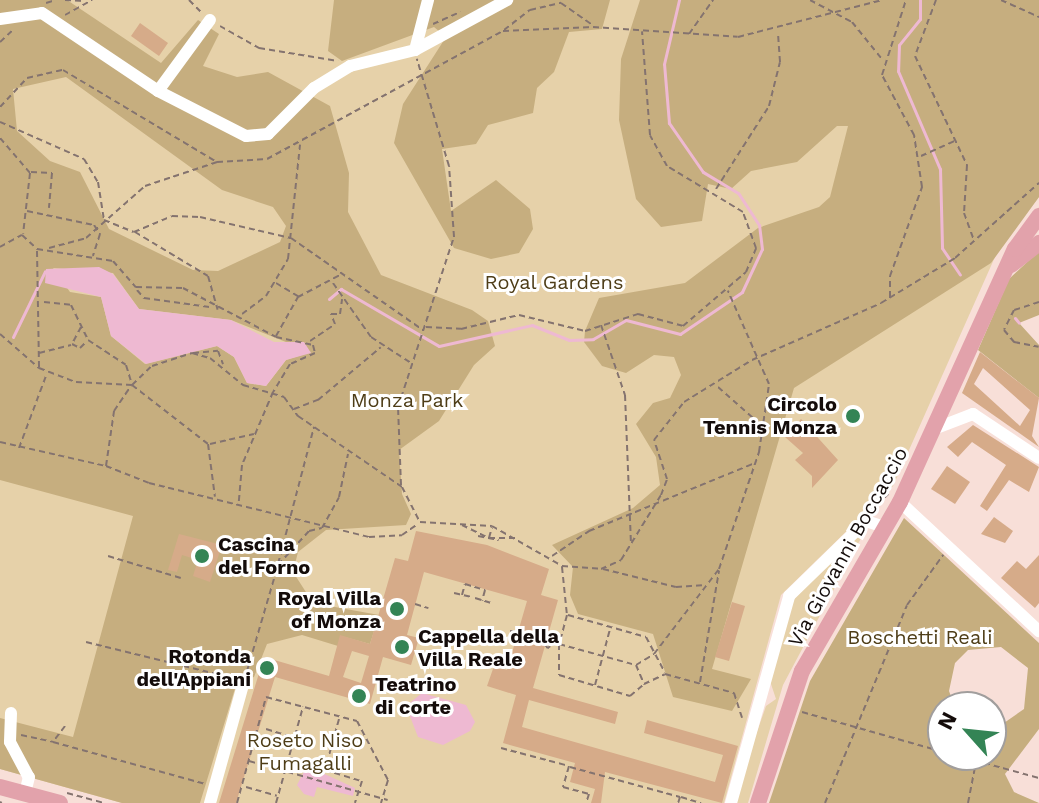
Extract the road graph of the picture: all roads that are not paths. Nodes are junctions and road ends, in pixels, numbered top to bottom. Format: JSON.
{"nodes":[{"id":1,"x":428,"y":0,"type":"edge"},
{"id":2,"x":507,"y":0,"type":"edge"},
{"id":3,"x":0,"y":19,"type":"edge"},
{"id":4,"x":210,"y":20,"type":"road end"},
{"id":5,"x":416,"y":54,"type":"junction"},
{"id":6,"x":158,"y":91,"type":"junction"},
{"id":7,"x":1039,"y":216,"type":"edge"},
{"id":8,"x":1039,"y":243,"type":"edge"},
{"id":9,"x":1004,"y":272,"type":"junction"},
{"id":10,"x":934,"y":429,"type":"junction"},
{"id":11,"x":1039,"y":458,"type":"edge"},
{"id":12,"x":894,"y":497,"type":"junction"},
{"id":13,"x":885,"y":527,"type":"junction"},
{"id":14,"x":1039,"y":631,"type":"edge"},
{"id":15,"x":244,"y":681,"type":"road end"},
{"id":16,"x":11,"y":713,"type":"dead end"},
{"id":17,"x":0,"y":787,"type":"edge"},
{"id":18,"x":25,"y":793,"type":"junction"},
{"id":19,"x":50,"y":802,"type":"edge"},
{"id":20,"x":210,"y":803,"type":"edge"},
{"id":21,"x":731,"y":803,"type":"edge"},
{"id":22,"x":758,"y":803,"type":"edge"}],
"edges":[{"from":1,"to":5,"type":"street"},
{"from":2,"to":5,"type":"street"},
{"from":3,"to":6,"type":"street"},
{"from":4,"to":6,"type":"street"},
{"from":5,"to":6,"type":"street"},
{"from":7,"to":9,"type":"main road","name":"Via Giovanni Boccaccio"},
{"from":8,"to":9,"type":"main road","name":"Via Giovanni Boccaccio"},
{"from":9,"to":10,"type":"main road","name":"Via Giovanni Boccaccio"},
{"from":10,"to":11,"type":"street"},
{"from":10,"to":12,"type":"main road","name":"Via Giovanni Boccaccio"},
{"from":12,"to":13,"type":"main road","name":"Via Giovanni Boccaccio"},
{"from":12,"to":14,"type":"street"},
{"from":13,"to":21,"type":"street"},
{"from":13,"to":22,"type":"main road","name":"Via Giovanni Boccaccio"},
{"from":15,"to":20,"type":"street"},
{"from":16,"to":18,"type":"street"},
{"from":17,"to":18,"type":"main road"},
{"from":18,"to":19,"type":"main road"}]}
